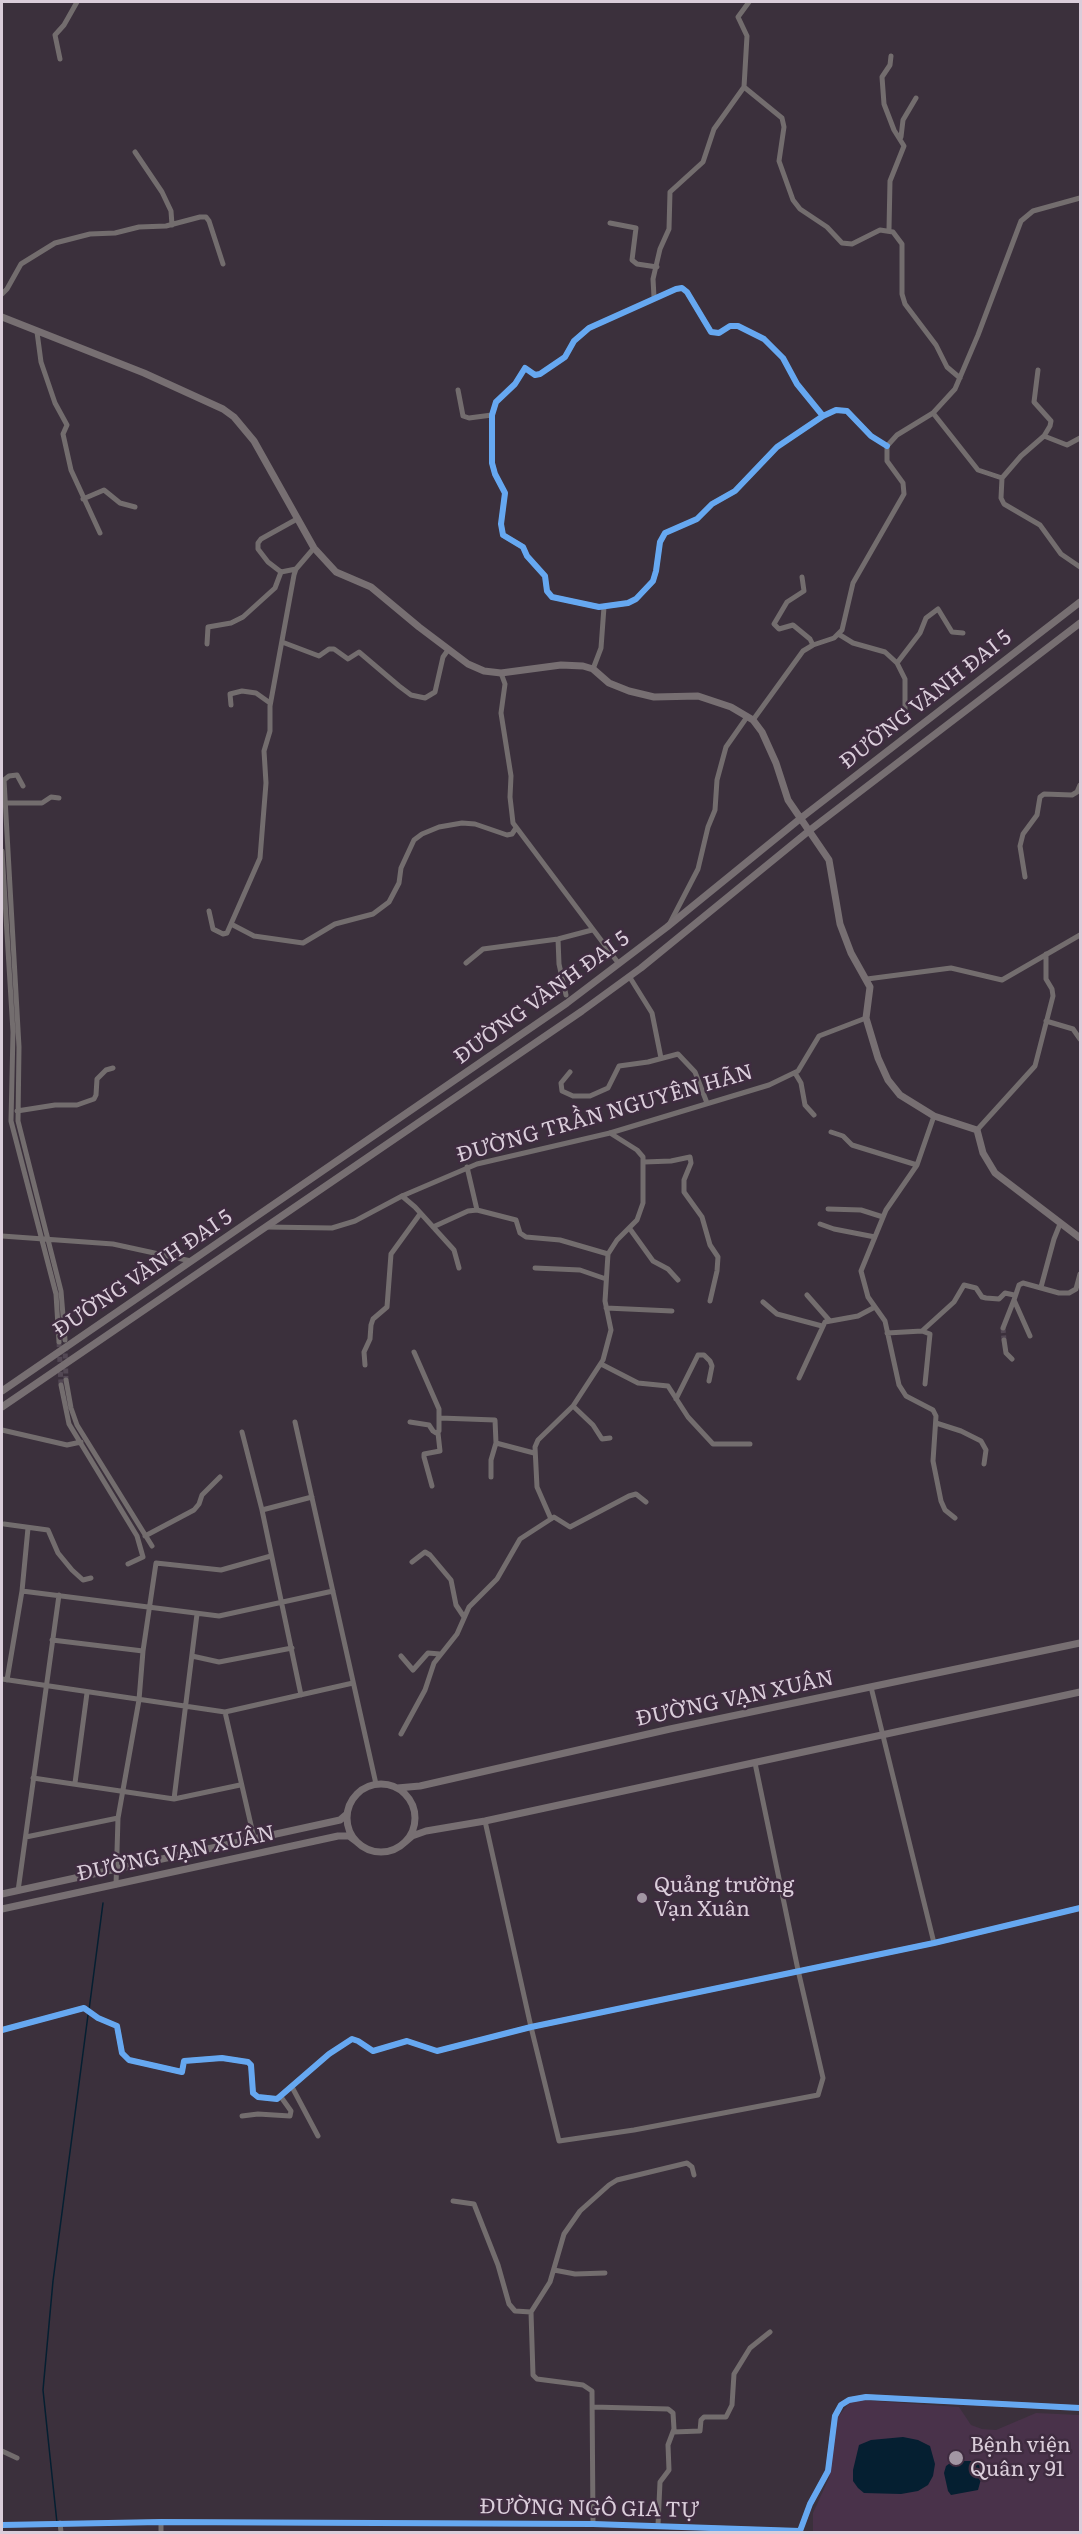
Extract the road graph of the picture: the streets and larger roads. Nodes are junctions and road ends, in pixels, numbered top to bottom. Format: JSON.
{"nodes":[{"id":1,"x":77,"y":2,"type":"edge"},
{"id":2,"x":748,"y":2,"type":"edge"},
{"id":3,"x":891,"y":56,"type":"dead end"},
{"id":4,"x":60,"y":59,"type":"dead end"},
{"id":5,"x":744,"y":87,"type":"junction"},
{"id":6,"x":916,"y":98,"type":"dead end"},
{"id":7,"x":902,"y":139,"type":"junction"},
{"id":8,"x":135,"y":152,"type":"dead end"},
{"id":9,"x":1080,"y":198,"type":"edge"},
{"id":10,"x":610,"y":223,"type":"dead end"},
{"id":11,"x":172,"y":225,"type":"junction"},
{"id":12,"x":890,"y":229,"type":"junction"},
{"id":13,"x":223,"y":264,"type":"dead end"},
{"id":14,"x":657,"y":267,"type":"junction"},
{"id":15,"x":2,"y":294,"type":"edge"},
{"id":16,"x":654,"y":297,"type":"junction"},
{"id":17,"x":2,"y":317,"type":"edge"},
{"id":18,"x":37,"y":332,"type":"junction"},
{"id":19,"x":1038,"y":370,"type":"dead end"},
{"id":20,"x":960,"y":378,"type":"junction"},
{"id":21,"x":458,"y":390,"type":"dead end"},
{"id":22,"x":933,"y":413,"type":"junction"},
{"id":23,"x":492,"y":415,"type":"junction"},
{"id":24,"x":823,"y":416,"type":"junction"},
{"id":25,"x":1044,"y":436,"type":"junction"},
{"id":26,"x":1080,"y":438,"type":"edge"},
{"id":27,"x":887,"y":446,"type":"junction"},
{"id":28,"x":1002,"y":478,"type":"junction"},
{"id":29,"x":83,"y":499,"type":"junction"},
{"id":30,"x":135,"y":507,"type":"dead end"},
{"id":31,"x":297,"y":519,"type":"junction"},
{"id":32,"x":100,"y":533,"type":"dead end"},
{"id":33,"x":314,"y":548,"type":"junction"},
{"id":34,"x":1080,"y":567,"type":"edge"},
{"id":35,"x":296,"y":569,"type":"junction"},
{"id":36,"x":281,"y":572,"type":"junction"},
{"id":37,"x":802,"y":577,"type":"dead end"},
{"id":38,"x":1080,"y":602,"type":"edge"},
{"id":39,"x":604,"y":607,"type":"junction"},
{"id":40,"x":1080,"y":623,"type":"edge"},
{"id":41,"x":963,"y":633,"type":"dead end"},
{"id":42,"x":840,"y":635,"type":"junction"},
{"id":43,"x":282,"y":642,"type":"junction"},
{"id":44,"x":207,"y":644,"type":"dead end"},
{"id":45,"x":813,"y":645,"type":"junction"},
{"id":46,"x":448,"y":650,"type":"junction"},
{"id":47,"x":897,"y":663,"type":"junction"},
{"id":48,"x":594,"y":669,"type":"junction"},
{"id":49,"x":501,"y":673,"type":"junction"},
{"id":50,"x":270,"y":703,"type":"junction"},
{"id":51,"x":231,"y":705,"type":"dead end"},
{"id":52,"x":905,"y":709,"type":"dead end"},
{"id":53,"x":750,"y":719,"type":"junction"},
{"id":54,"x":1080,"y":785,"type":"edge"},
{"id":55,"x":23,"y":786,"type":"dead end"},
{"id":56,"x":58,"y":798,"type":"dead end"},
{"id":57,"x":6,"y":803,"type":"junction"},
{"id":58,"x":801,"y":818,"type":"junction"},
{"id":59,"x":516,"y":828,"type":"junction"},
{"id":60,"x":810,"y":831,"type":"junction"},
{"id":61,"x":5,"y":851,"type":"edge"},
{"id":62,"x":1024,"y":877,"type":"dead end"},
{"id":63,"x":209,"y":911,"type":"dead end"},
{"id":64,"x":231,"y":924,"type":"junction"},
{"id":65,"x":667,"y":927,"type":"junction"},
{"id":66,"x":592,"y":930,"type":"junction"},
{"id":67,"x":1080,"y":935,"type":"edge"},
{"id":68,"x":558,"y":939,"type":"junction"},
{"id":69,"x":12,"y":952,"type":"junction"},
{"id":70,"x":1046,"y":954,"type":"junction"},
{"id":71,"x":466,"y":963,"type":"dead end"},
{"id":72,"x":620,"y":964,"type":"junction"},
{"id":73,"x":629,"y":976,"type":"junction"},
{"id":74,"x":867,"y":980,"type":"junction"},
{"id":75,"x":567,"y":995,"type":"dead end"},
{"id":76,"x":866,"y":1018,"type":"junction"},
{"id":77,"x":1046,"y":1021,"type":"junction"},
{"id":78,"x":1080,"y":1039,"type":"edge"},
{"id":79,"x":661,"y":1058,"type":"junction"},
{"id":80,"x":113,"y":1068,"type":"dead end"},
{"id":81,"x":570,"y":1072,"type":"dead end"},
{"id":82,"x":795,"y":1073,"type":"junction"},
{"id":83,"x":707,"y":1103,"type":"junction"},
{"id":84,"x":17,"y":1111,"type":"junction"},
{"id":85,"x":814,"y":1115,"type":"dead end"},
{"id":86,"x":934,"y":1116,"type":"junction"},
{"id":87,"x":977,"y":1130,"type":"junction"},
{"id":88,"x":831,"y":1132,"type":"dead end"},
{"id":89,"x":610,"y":1133,"type":"junction"},
{"id":90,"x":644,"y":1162,"type":"junction"},
{"id":91,"x":916,"y":1166,"type":"junction"},
{"id":92,"x":467,"y":1167,"type":"junction"},
{"id":93,"x":402,"y":1196,"type":"junction"},
{"id":94,"x":828,"y":1209,"type":"dead end"},
{"id":95,"x":477,"y":1210,"type":"junction"},
{"id":96,"x":420,"y":1214,"type":"junction"},
{"id":97,"x":883,"y":1217,"type":"junction"},
{"id":98,"x":820,"y":1224,"type":"dead end"},
{"id":99,"x":1060,"y":1224,"type":"junction"},
{"id":100,"x":266,"y":1227,"type":"junction"},
{"id":101,"x":433,"y":1227,"type":"junction"},
{"id":102,"x":630,"y":1228,"type":"junction"},
{"id":103,"x":2,"y":1236,"type":"edge"},
{"id":104,"x":875,"y":1237,"type":"junction"},
{"id":105,"x":1080,"y":1238,"type":"edge"},
{"id":106,"x":45,"y":1239,"type":"junction"},
{"id":107,"x":608,"y":1254,"type":"junction"},
{"id":108,"x":191,"y":1261,"type":"junction"},
{"id":109,"x":459,"y":1268,"type":"dead end"},
{"id":110,"x":535,"y":1268,"type":"dead end"},
{"id":111,"x":1080,"y":1274,"type":"edge"},
{"id":112,"x":606,"y":1279,"type":"junction"},
{"id":113,"x":678,"y":1280,"type":"dead end"},
{"id":114,"x":1041,"y":1287,"type":"junction"},
{"id":115,"x":807,"y":1295,"type":"dead end"},
{"id":116,"x":1014,"y":1298,"type":"junction"},
{"id":117,"x":710,"y":1301,"type":"dead end"},
{"id":118,"x":763,"y":1302,"type":"dead end"},
{"id":119,"x":875,"y":1306,"type":"junction"},
{"id":120,"x":606,"y":1308,"type":"junction"},
{"id":121,"x":672,"y":1311,"type":"dead end"},
{"id":122,"x":829,"y":1320,"type":"junction"},
{"id":123,"x":822,"y":1326,"type":"junction"},
{"id":124,"x":1004,"y":1328,"type":"tunnel mouth"},
{"id":125,"x":922,"y":1331,"type":"junction"},
{"id":126,"x":887,"y":1334,"type":"junction"},
{"id":127,"x":1030,"y":1336,"type":"dead end"},
{"id":128,"x":1004,"y":1340,"type":"tunnel mouth"},
{"id":129,"x":62,"y":1341,"type":"tunnel mouth"},
{"id":130,"x":414,"y":1352,"type":"dead end"},
{"id":131,"x":1012,"y":1359,"type":"dead end"},
{"id":132,"x":601,"y":1364,"type":"junction"},
{"id":133,"x":365,"y":1365,"type":"dead end"},
{"id":134,"x":799,"y":1378,"type":"dead end"},
{"id":135,"x":66,"y":1380,"type":"tunnel mouth"},
{"id":136,"x":709,"y":1381,"type":"dead end"},
{"id":137,"x":925,"y":1384,"type":"dead end"},
{"id":138,"x":61,"y":1385,"type":"tunnel mouth"},
{"id":139,"x":2,"y":1391,"type":"edge"},
{"id":140,"x":676,"y":1399,"type":"junction"},
{"id":141,"x":573,"y":1406,"type":"junction"},
{"id":142,"x":2,"y":1407,"type":"edge"},
{"id":143,"x":440,"y":1418,"type":"junction"},
{"id":144,"x":295,"y":1422,"type":"dead end"},
{"id":145,"x":410,"y":1422,"type":"dead end"},
{"id":146,"x":936,"y":1423,"type":"junction"},
{"id":147,"x":2,"y":1431,"type":"edge"},
{"id":148,"x":242,"y":1432,"type":"dead end"},
{"id":149,"x":438,"y":1433,"type":"junction"},
{"id":150,"x":610,"y":1438,"type":"dead end"},
{"id":151,"x":81,"y":1442,"type":"junction"},
{"id":152,"x":496,"y":1443,"type":"junction"},
{"id":153,"x":750,"y":1444,"type":"dead end"},
{"id":154,"x":534,"y":1452,"type":"junction"},
{"id":155,"x":984,"y":1464,"type":"dead end"},
{"id":156,"x":491,"y":1477,"type":"dead end"},
{"id":157,"x":220,"y":1478,"type":"dead end"},
{"id":158,"x":432,"y":1486,"type":"dead end"},
{"id":159,"x":312,"y":1497,"type":"junction"},
{"id":160,"x":645,"y":1502,"type":"dead end"},
{"id":161,"x":262,"y":1510,"type":"junction"},
{"id":162,"x":551,"y":1518,"type":"junction"},
{"id":163,"x":955,"y":1518,"type":"dead end"},
{"id":164,"x":4,"y":1524,"type":"dead end"},
{"id":165,"x":28,"y":1528,"type":"junction"},
{"id":166,"x":145,"y":1536,"type":"junction"},
{"id":167,"x":152,"y":1546,"type":"dead end"},
{"id":168,"x":271,"y":1556,"type":"junction"},
{"id":169,"x":412,"y":1562,"type":"dead end"},
{"id":170,"x":128,"y":1564,"type":"dead end"},
{"id":171,"x":91,"y":1578,"type":"dead end"},
{"id":172,"x":22,"y":1591,"type":"junction"},
{"id":173,"x":333,"y":1592,"type":"junction"},
{"id":174,"x":59,"y":1595,"type":"junction"},
{"id":175,"x":282,"y":1604,"type":"junction"},
{"id":176,"x":150,"y":1606,"type":"junction"},
{"id":177,"x":197,"y":1614,"type":"junction"},
{"id":178,"x":464,"y":1617,"type":"junction"},
{"id":179,"x":52,"y":1640,"type":"junction"},
{"id":180,"x":1080,"y":1643,"type":"edge"},
{"id":181,"x":292,"y":1648,"type":"junction"},
{"id":182,"x":143,"y":1651,"type":"junction"},
{"id":183,"x":440,"y":1654,"type":"junction"},
{"id":184,"x":192,"y":1656,"type":"junction"},
{"id":185,"x":401,"y":1656,"type":"dead end"},
{"id":186,"x":4,"y":1680,"type":"edge"},
{"id":187,"x":353,"y":1683,"type":"junction"},
{"id":188,"x":47,"y":1686,"type":"junction"},
{"id":189,"x":870,"y":1687,"type":"junction"},
{"id":190,"x":1080,"y":1692,"type":"edge"},
{"id":191,"x":87,"y":1693,"type":"junction"},
{"id":192,"x":301,"y":1695,"type":"junction"},
{"id":193,"x":139,"y":1700,"type":"junction"},
{"id":194,"x":184,"y":1706,"type":"junction"},
{"id":195,"x":225,"y":1712,"type":"junction"},
{"id":196,"x":401,"y":1734,"type":"dead end"},
{"id":197,"x":883,"y":1734,"type":"junction"},
{"id":198,"x":755,"y":1763,"type":"junction"},
{"id":199,"x":33,"y":1778,"type":"junction"},
{"id":200,"x":75,"y":1783,"type":"junction"},
{"id":201,"x":376,"y":1784,"type":"junction"},
{"id":202,"x":240,"y":1785,"type":"junction"},
{"id":203,"x":398,"y":1788,"type":"junction"},
{"id":204,"x":124,"y":1790,"type":"junction"},
{"id":205,"x":174,"y":1799,"type":"junction"},
{"id":206,"x":347,"y":1814,"type":"junction"},
{"id":207,"x":118,"y":1818,"type":"junction"},
{"id":208,"x":485,"y":1821,"type":"junction"},
{"id":209,"x":26,"y":1837,"type":"junction"},
{"id":210,"x":254,"y":1838,"type":"junction"},
{"id":211,"x":357,"y":1842,"type":"junction"},
{"id":212,"x":405,"y":1842,"type":"junction"},
{"id":213,"x":115,"y":1869,"type":"junction"},
{"id":214,"x":116,"y":1885,"type":"junction"},
{"id":215,"x":18,"y":1891,"type":"junction"},
{"id":216,"x":2,"y":1894,"type":"edge"},
{"id":217,"x":1080,"y":1908,"type":"edge"},
{"id":218,"x":2,"y":1909,"type":"edge"},
{"id":219,"x":934,"y":1943,"type":"junction"},
{"id":220,"x":798,"y":1970,"type":"junction"},
{"id":221,"x":531,"y":2027,"type":"junction"},
{"id":222,"x":2,"y":2030,"type":"edge"},
{"id":223,"x":292,"y":2087,"type":"junction"},
{"id":224,"x":281,"y":2097,"type":"junction"},
{"id":225,"x":242,"y":2116,"type":"dead end"},
{"id":226,"x":318,"y":2136,"type":"dead end"},
{"id":227,"x":694,"y":2175,"type":"dead end"},
{"id":228,"x":453,"y":2201,"type":"dead end"},
{"id":229,"x":554,"y":2270,"type":"junction"},
{"id":230,"x":605,"y":2273,"type":"dead end"},
{"id":231,"x":531,"y":2312,"type":"junction"},
{"id":232,"x":770,"y":2332,"type":"dead end"},
{"id":233,"x":593,"y":2407,"type":"junction"},
{"id":234,"x":1080,"y":2408,"type":"edge"},
{"id":235,"x":673,"y":2432,"type":"junction"},
{"id":236,"x":2,"y":2451,"type":"edge"},
{"id":237,"x":17,"y":2458,"type":"dead end"},
{"id":238,"x":161,"y":2522,"type":"junction"},
{"id":239,"x":60,"y":2523,"type":"junction"},
{"id":240,"x":507,"y":2523,"type":"junction"},
{"id":241,"x":592,"y":2524,"type":"junction"},
{"id":242,"x":2,"y":2525,"type":"edge"},
{"id":243,"x":658,"y":2525,"type":"junction"},
{"id":244,"x":61,"y":2532,"type":"edge"},
{"id":245,"x":161,"y":2532,"type":"edge"},
{"id":246,"x":504,"y":2532,"type":"edge"},
{"id":247,"x":787,"y":2532,"type":"edge"}],
"edges":[{"from":1,"to":4,"type":"street"},
{"from":2,"to":5,"type":"street"},
{"from":3,"to":7,"type":"street"},
{"from":5,"to":12,"type":"street"},
{"from":5,"to":14,"type":"street"},
{"from":6,"to":7,"type":"street"},
{"from":7,"to":12,"type":"street"},
{"from":8,"to":11,"type":"street"},
{"from":9,"to":20,"type":"street"},
{"from":10,"to":14,"type":"street"},
{"from":11,"to":13,"type":"street"},
{"from":11,"to":15,"type":"street"},
{"from":12,"to":20,"type":"street"},
{"from":14,"to":16,"type":"street"},
{"from":16,"to":23,"type":"street"},
{"from":16,"to":24,"type":"street"},
{"from":17,"to":18,"type":"street"},
{"from":18,"to":29,"type":"street"},
{"from":18,"to":31,"type":"street"},
{"from":19,"to":25,"type":"street"},
{"from":20,"to":22,"type":"street"},
{"from":21,"to":23,"type":"street"},
{"from":22,"to":27,"type":"street"},
{"from":22,"to":28,"type":"street"},
{"from":23,"to":39,"type":"street"},
{"from":24,"to":27,"type":"street"},
{"from":24,"to":39,"type":"street"},
{"from":25,"to":26,"type":"street"},
{"from":25,"to":28,"type":"street"},
{"from":27,"to":42,"type":"street"},
{"from":28,"to":34,"type":"street"},
{"from":29,"to":30,"type":"street"},
{"from":29,"to":32,"type":"street"},
{"from":31,"to":33,"type":"street"},
{"from":31,"to":36,"type":"street"},
{"from":33,"to":35,"type":"street"},
{"from":33,"to":46,"type":"street"},
{"from":35,"to":36,"type":"street"},
{"from":35,"to":43,"type":"street"},
{"from":36,"to":44,"type":"street"},
{"from":37,"to":45,"type":"street"},
{"from":38,"to":58,"type":"street","name":"ĐƯỜNG VÀNH ĐAI 5"},
{"from":39,"to":48,"type":"street"},
{"from":40,"to":60,"type":"street","name":"ĐƯỜNG VÀNH ĐAI 5"},
{"from":41,"to":47,"type":"street"},
{"from":42,"to":45,"type":"street"},
{"from":42,"to":47,"type":"street"},
{"from":43,"to":46,"type":"street"},
{"from":43,"to":50,"type":"street"},
{"from":45,"to":53,"type":"street"},
{"from":46,"to":49,"type":"street"},
{"from":47,"to":52,"type":"street"},
{"from":48,"to":49,"type":"street"},
{"from":48,"to":53,"type":"street"},
{"from":49,"to":59,"type":"street"},
{"from":50,"to":51,"type":"street"},
{"from":50,"to":64,"type":"street"},
{"from":53,"to":58,"type":"street"},
{"from":53,"to":65,"type":"street"},
{"from":54,"to":62,"type":"street"},
{"from":55,"to":57,"type":"street"},
{"from":56,"to":57,"type":"street"},
{"from":57,"to":61,"type":"street"},
{"from":58,"to":60,"type":"street"},
{"from":58,"to":65,"type":"street","name":"ĐƯỜNG VÀNH ĐAI 5"},
{"from":59,"to":64,"type":"street"},
{"from":59,"to":66,"type":"street"},
{"from":60,"to":73,"type":"street","name":"ĐƯỜNG VÀNH ĐAI 5"},
{"from":60,"to":74,"type":"street"},
{"from":61,"to":69,"type":"street"},
{"from":63,"to":64,"type":"street"},
{"from":65,"to":72,"type":"street","name":"ĐƯỜNG VÀNH ĐAI 5"},
{"from":66,"to":68,"type":"street"},
{"from":66,"to":72,"type":"street"},
{"from":67,"to":70,"type":"street"},
{"from":68,"to":71,"type":"street"},
{"from":68,"to":75,"type":"street"},
{"from":69,"to":84,"type":"street"},
{"from":69,"to":106,"type":"street"},
{"from":70,"to":74,"type":"street"},
{"from":70,"to":77,"type":"street"},
{"from":72,"to":108,"type":"street","name":"ĐƯỜNG VÀNH ĐAI 5"},
{"from":73,"to":79,"type":"street"},
{"from":73,"to":100,"type":"street","name":"ĐƯỜNG VÀNH ĐAI 5"},
{"from":74,"to":76,"type":"street"},
{"from":76,"to":82,"type":"street"},
{"from":76,"to":86,"type":"street"},
{"from":77,"to":78,"type":"street"},
{"from":77,"to":87,"type":"street"},
{"from":79,"to":81,"type":"street"},
{"from":79,"to":83,"type":"street"},
{"from":80,"to":84,"type":"street"},
{"from":82,"to":83,"type":"street","name":"ĐƯỜNG TRẦN NGUYÊN HÃN"},
{"from":82,"to":85,"type":"street"},
{"from":83,"to":89,"type":"street","name":"ĐƯỜNG TRẦN NGUYÊN HÃN"},
{"from":84,"to":106,"type":"street"},
{"from":86,"to":87,"type":"street"},
{"from":86,"to":91,"type":"street"},
{"from":87,"to":99,"type":"street"},
{"from":88,"to":91,"type":"street"},
{"from":89,"to":90,"type":"street"},
{"from":89,"to":92,"type":"street","name":"ĐƯỜNG TRẦN NGUYÊN HÃN"},
{"from":90,"to":102,"type":"street"},
{"from":90,"to":117,"type":"street"},
{"from":91,"to":97,"type":"street"},
{"from":92,"to":93,"type":"street","name":"ĐƯỜNG TRẦN NGUYÊN HÃN"},
{"from":92,"to":95,"type":"street"},
{"from":93,"to":96,"type":"street"},
{"from":93,"to":100,"type":"street","name":"ĐƯỜNG TRẦN NGUYÊN HÃN"},
{"from":94,"to":97,"type":"street"},
{"from":95,"to":101,"type":"street"},
{"from":95,"to":107,"type":"street"},
{"from":96,"to":101,"type":"street"},
{"from":96,"to":133,"type":"street"},
{"from":97,"to":104,"type":"street"},
{"from":98,"to":104,"type":"street"},
{"from":99,"to":105,"type":"street"},
{"from":99,"to":114,"type":"street"},
{"from":100,"to":142,"type":"street","name":"ĐƯỜNG VÀNH ĐAI 5"},
{"from":101,"to":109,"type":"street"},
{"from":102,"to":107,"type":"street"},
{"from":102,"to":113,"type":"street"},
{"from":103,"to":106,"type":"street"},
{"from":104,"to":119,"type":"street"},
{"from":106,"to":108,"type":"street"},
{"from":106,"to":129,"type":"street"},
{"from":107,"to":112,"type":"street"},
{"from":108,"to":139,"type":"street","name":"ĐƯỜNG VÀNH ĐAI 5"},
{"from":110,"to":112,"type":"street"},
{"from":111,"to":114,"type":"street"},
{"from":112,"to":120,"type":"street"},
{"from":114,"to":116,"type":"street"},
{"from":115,"to":122,"type":"street"},
{"from":116,"to":124,"type":"street"},
{"from":116,"to":125,"type":"street"},
{"from":116,"to":127,"type":"street"},
{"from":118,"to":123,"type":"street"},
{"from":119,"to":122,"type":"street"},
{"from":119,"to":126,"type":"street"},
{"from":120,"to":121,"type":"street"},
{"from":120,"to":132,"type":"street"},
{"from":122,"to":123,"type":"street"},
{"from":123,"to":134,"type":"street"},
{"from":125,"to":126,"type":"street"},
{"from":125,"to":137,"type":"street"},
{"from":126,"to":146,"type":"street"},
{"from":128,"to":131,"type":"street"},
{"from":130,"to":143,"type":"street"},
{"from":132,"to":140,"type":"street"},
{"from":132,"to":141,"type":"street"},
{"from":135,"to":166,"type":"street"},
{"from":136,"to":140,"type":"street"},
{"from":138,"to":151,"type":"street"},
{"from":140,"to":153,"type":"street"},
{"from":141,"to":150,"type":"street"},
{"from":141,"to":154,"type":"street"},
{"from":143,"to":149,"type":"street"},
{"from":143,"to":152,"type":"street"},
{"from":144,"to":159,"type":"street"},
{"from":145,"to":149,"type":"street"},
{"from":146,"to":155,"type":"street"},
{"from":146,"to":163,"type":"street"},
{"from":147,"to":151,"type":"street"},
{"from":148,"to":161,"type":"street"},
{"from":149,"to":158,"type":"street"},
{"from":151,"to":170,"type":"street"},
{"from":152,"to":154,"type":"street"},
{"from":152,"to":156,"type":"street"},
{"from":154,"to":162,"type":"street"},
{"from":157,"to":166,"type":"street"},
{"from":159,"to":161,"type":"street"},
{"from":159,"to":173,"type":"street"},
{"from":160,"to":162,"type":"street"},
{"from":161,"to":168,"type":"street"},
{"from":162,"to":178,"type":"street"},
{"from":164,"to":165,"type":"street"},
{"from":165,"to":171,"type":"street"},
{"from":165,"to":172,"type":"street"},
{"from":166,"to":167,"type":"street"},
{"from":168,"to":175,"type":"street"},
{"from":168,"to":176,"type":"street"},
{"from":169,"to":178,"type":"street"},
{"from":172,"to":174,"type":"street"},
{"from":172,"to":186,"type":"street"},
{"from":173,"to":175,"type":"street"},
{"from":173,"to":187,"type":"street"},
{"from":174,"to":176,"type":"street"},
{"from":174,"to":179,"type":"street"},
{"from":175,"to":177,"type":"street"},
{"from":175,"to":181,"type":"street"},
{"from":176,"to":177,"type":"street"},
{"from":176,"to":182,"type":"street"},
{"from":177,"to":184,"type":"street"},
{"from":178,"to":183,"type":"street"},
{"from":179,"to":182,"type":"street"},
{"from":179,"to":188,"type":"street"},
{"from":180,"to":189,"type":"street","name":"ĐƯỜNG VẠN XUÂN"},
{"from":181,"to":184,"type":"street"},
{"from":181,"to":192,"type":"street"},
{"from":182,"to":193,"type":"street"},
{"from":183,"to":185,"type":"street"},
{"from":183,"to":196,"type":"street"},
{"from":184,"to":194,"type":"street"},
{"from":186,"to":188,"type":"street"},
{"from":187,"to":192,"type":"street"},
{"from":187,"to":201,"type":"street"},
{"from":188,"to":191,"type":"street"},
{"from":188,"to":199,"type":"street"},
{"from":189,"to":197,"type":"street"},
{"from":189,"to":203,"type":"street","name":"ĐƯỜNG VẠN XUÂN"},
{"from":190,"to":197,"type":"street"},
{"from":191,"to":193,"type":"street"},
{"from":191,"to":200,"type":"street"},
{"from":192,"to":195,"type":"street"},
{"from":193,"to":194,"type":"street"},
{"from":193,"to":204,"type":"street"},
{"from":194,"to":195,"type":"street"},
{"from":194,"to":205,"type":"street"},
{"from":195,"to":202,"type":"street"},
{"from":197,"to":198,"type":"street"},
{"from":197,"to":219,"type":"street"},
{"from":198,"to":208,"type":"street"},
{"from":198,"to":220,"type":"street"},
{"from":199,"to":200,"type":"street"},
{"from":199,"to":209,"type":"street"},
{"from":200,"to":204,"type":"street"},
{"from":201,"to":203,"type":"street"},
{"from":201,"to":206,"type":"street"},
{"from":202,"to":205,"type":"street"},
{"from":202,"to":210,"type":"street"},
{"from":203,"to":212,"type":"street"},
{"from":204,"to":205,"type":"street"},
{"from":204,"to":207,"type":"street"},
{"from":206,"to":210,"type":"street","name":"ĐƯỜNG VẠN XUÂN"},
{"from":206,"to":211,"type":"street"},
{"from":207,"to":209,"type":"street"},
{"from":207,"to":213,"type":"street"},
{"from":208,"to":212,"type":"street"},
{"from":208,"to":221,"type":"street"},
{"from":209,"to":215,"type":"street"},
{"from":210,"to":213,"type":"street","name":"ĐƯỜNG VẠN XUÂN"},
{"from":211,"to":212,"type":"street"},
{"from":211,"to":214,"type":"street","name":"ĐƯỜNG VẠN XUÂN"},
{"from":213,"to":214,"type":"street"},
{"from":213,"to":215,"type":"street","name":"ĐƯỜNG VẠN XUÂN"},
{"from":214,"to":218,"type":"street","name":"ĐƯỜNG VẠN XUÂN"},
{"from":215,"to":216,"type":"street","name":"ĐƯỜNG VẠN XUÂN"},
{"from":217,"to":219,"type":"street"},
{"from":219,"to":220,"type":"street"},
{"from":220,"to":221,"type":"street"},
{"from":220,"to":221,"type":"street"},
{"from":221,"to":223,"type":"street"},
{"from":222,"to":224,"type":"street"},
{"from":223,"to":224,"type":"street"},
{"from":223,"to":226,"type":"street"},
{"from":224,"to":225,"type":"street"},
{"from":227,"to":229,"type":"street"},
{"from":228,"to":231,"type":"street"},
{"from":229,"to":230,"type":"street"},
{"from":229,"to":231,"type":"street"},
{"from":231,"to":233,"type":"street"},
{"from":232,"to":235,"type":"street"},
{"from":233,"to":235,"type":"street"},
{"from":233,"to":241,"type":"street"},
{"from":234,"to":247,"type":"street","name":"ĐƯỜNG NGÔ GIA TỰ"},
{"from":235,"to":243,"type":"street"},
{"from":236,"to":237,"type":"street"},
{"from":238,"to":239,"type":"street","name":"ĐƯỜNG NGÔ GIA TỰ"},
{"from":238,"to":240,"type":"street","name":"ĐƯỜNG NGÔ GIA TỰ"},
{"from":238,"to":245,"type":"street"},
{"from":239,"to":242,"type":"street","name":"ĐƯỜNG NGÔ GIA TỰ"},
{"from":239,"to":244,"type":"street"},
{"from":240,"to":241,"type":"street","name":"ĐƯỜNG NGÔ GIA TỰ"},
{"from":240,"to":246,"type":"street"},
{"from":241,"to":243,"type":"street","name":"ĐƯỜNG NGÔ GIA TỰ"},
{"from":243,"to":247,"type":"street","name":"ĐƯỜNG NGÔ GIA TỰ"}]}
